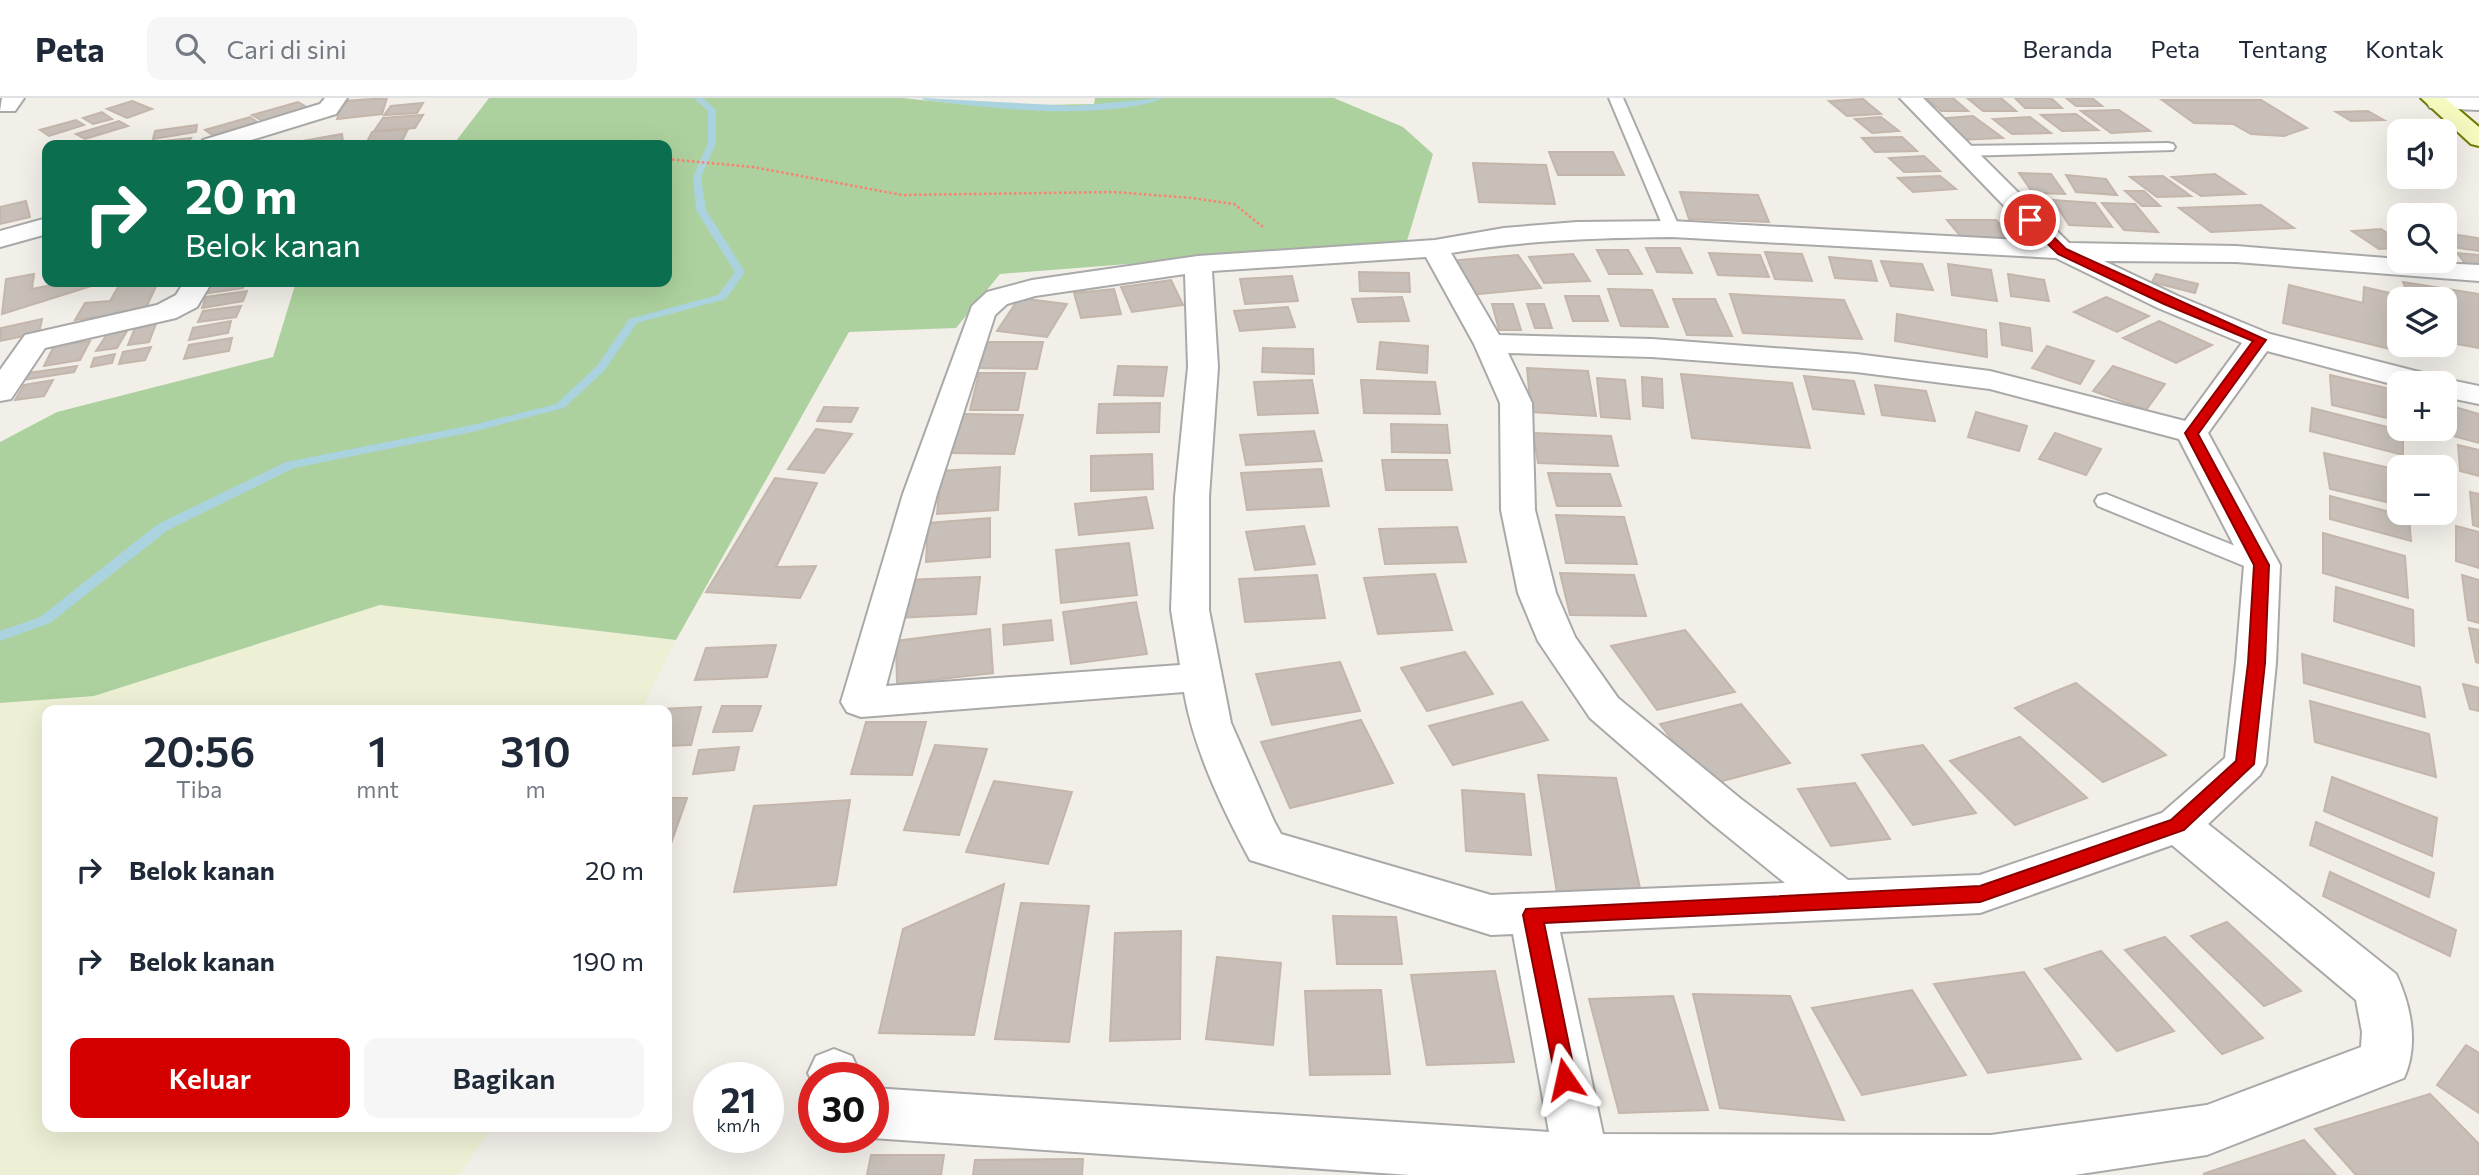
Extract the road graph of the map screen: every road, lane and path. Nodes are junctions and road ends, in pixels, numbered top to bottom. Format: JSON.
{"nodes":[{"id":1,"x":336,"y":98,"type":"edge"},
{"id":2,"x":1616,"y":98,"type":"edge"},
{"id":3,"x":1911,"y":98,"type":"edge"},
{"id":4,"x":2435,"y":100,"type":"edge"},
{"id":5,"x":2479,"y":103,"type":"edge"},
{"id":6,"x":2479,"y":139,"type":"edge"},
{"id":7,"x":230,"y":140,"type":"edge"},
{"id":8,"x":2168,"y":147,"type":"dead end"},
{"id":9,"x":1961,"y":151,"type":"junction"},
{"id":10,"x":672,"y":159,"type":"edge"},
{"id":11,"x":42,"y":227,"type":"edge"},
{"id":12,"x":1672,"y":229,"type":"junction"},
{"id":13,"x":1268,"y":233,"type":"dead end"},
{"id":14,"x":0,"y":239,"type":"edge"},
{"id":15,"x":1435,"y":248,"type":"junction"},
{"id":16,"x":2062,"y":251,"type":"junction"},
{"id":17,"x":1198,"y":264,"type":"junction"},
{"id":18,"x":2479,"y":274,"type":"edge"},
{"id":19,"x":195,"y":287,"type":"edge"},
{"id":20,"x":2260,"y":340,"type":"junction"},
{"id":21,"x":35,"y":341,"type":"junction"},
{"id":22,"x":1489,"y":344,"type":"junction"},
{"id":23,"x":0,"y":349,"type":"edge"},
{"id":24,"x":2387,"y":374,"type":"edge"},
{"id":25,"x":2457,"y":390,"type":"edge"},
{"id":26,"x":0,"y":392,"type":"edge"},
{"id":27,"x":2479,"y":395,"type":"edge"},
{"id":28,"x":2192,"y":433,"type":"junction"},
{"id":29,"x":2106,"y":501,"type":"dead end"},
{"id":30,"x":2262,"y":565,"type":"junction"},
{"id":31,"x":1202,"y":677,"type":"junction"},
{"id":32,"x":2178,"y":825,"type":"junction"},
{"id":33,"x":1838,"y":899,"type":"junction"},
{"id":34,"x":1533,"y":915,"type":"junction"},
{"id":35,"x":889,"y":1116,"type":"edge"},
{"id":36,"x":1581,"y":1160,"type":"junction"}],
"edges":[{"from":1,"to":7,"type":"street"},
{"from":2,"to":12,"type":"lane"},
{"from":3,"to":9,"type":"street"},
{"from":4,"to":5,"type":"street"},
{"from":4,"to":6,"type":"main road"},
{"from":8,"to":9,"type":"lane"},
{"from":9,"to":16,"type":"street"},
{"from":10,"to":13,"type":"path"},
{"from":11,"to":14,"type":"street"},
{"from":12,"to":15,"type":"street"},
{"from":12,"to":16,"type":"street"},
{"from":15,"to":17,"type":"street"},
{"from":15,"to":22,"type":"street"},
{"from":16,"to":18,"type":"street"},
{"from":16,"to":20,"type":"street"},
{"from":17,"to":31,"type":"street"},
{"from":17,"to":31,"type":"street"},
{"from":19,"to":21,"type":"street"},
{"from":20,"to":24,"type":"street"},
{"from":20,"to":28,"type":"street"},
{"from":21,"to":23,"type":"street"},
{"from":21,"to":26,"type":"street"},
{"from":22,"to":28,"type":"street"},
{"from":22,"to":33,"type":"street"},
{"from":25,"to":27,"type":"street"},
{"from":28,"to":30,"type":"street"},
{"from":29,"to":30,"type":"lane"},
{"from":30,"to":32,"type":"street"},
{"from":31,"to":34,"type":"street"},
{"from":32,"to":33,"type":"street"},
{"from":32,"to":36,"type":"street"},
{"from":33,"to":34,"type":"street"},
{"from":34,"to":36,"type":"street"},
{"from":35,"to":36,"type":"street"}]}
